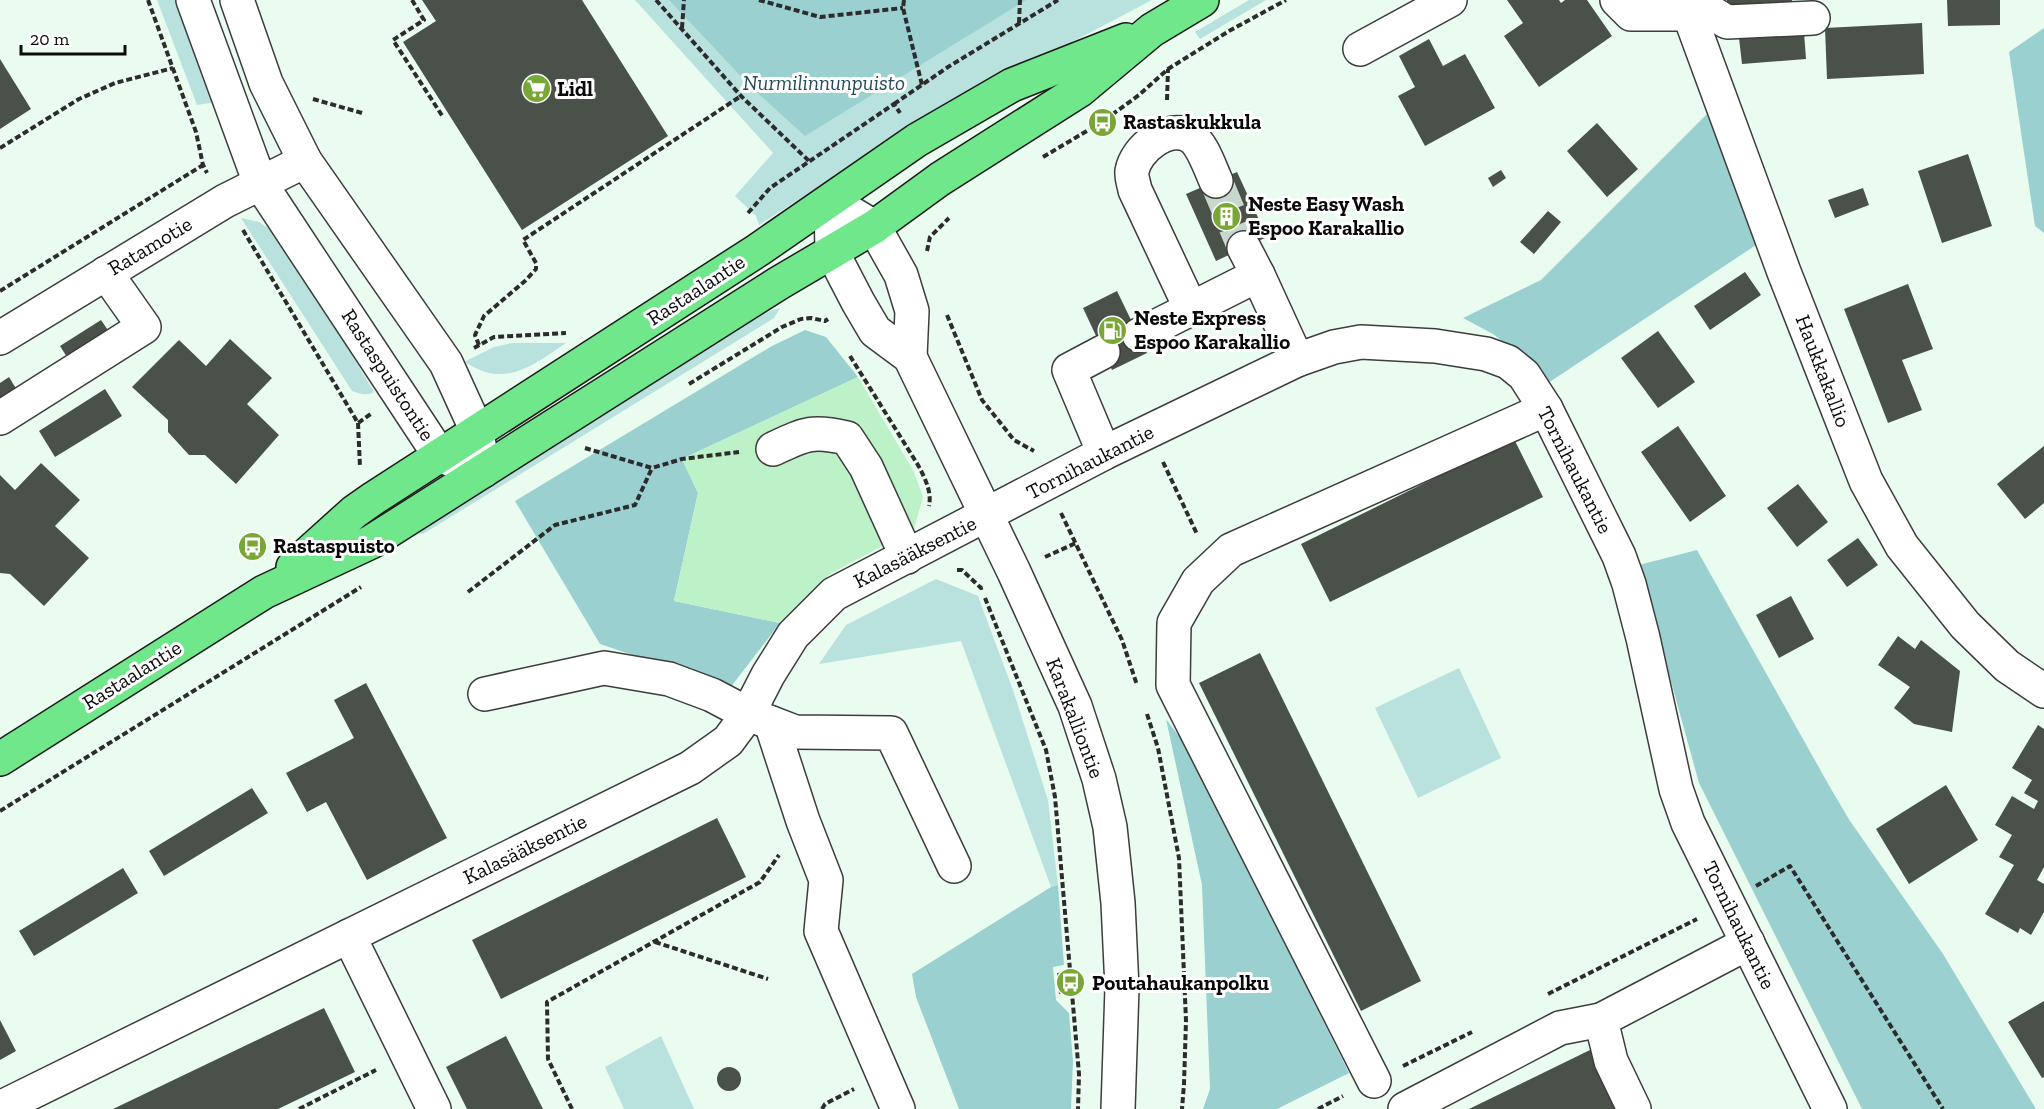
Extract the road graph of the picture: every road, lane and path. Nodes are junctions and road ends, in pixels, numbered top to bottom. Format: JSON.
{"nodes":[{"id":1,"x":148,"y":0,"type":"edge"},
{"id":2,"x":193,"y":0,"type":"edge"},
{"id":3,"x":237,"y":0,"type":"edge"},
{"id":4,"x":412,"y":0,"type":"edge"},
{"id":5,"x":656,"y":0,"type":"edge"},
{"id":6,"x":684,"y":0,"type":"edge"},
{"id":7,"x":759,"y":0,"type":"edge"},
{"id":8,"x":904,"y":0,"type":"edge"},
{"id":9,"x":1020,"y":0,"type":"edge"},
{"id":10,"x":1058,"y":0,"type":"edge"},
{"id":11,"x":1202,"y":0,"type":"edge"},
{"id":12,"x":1450,"y":0,"type":"edge"},
{"id":13,"x":1617,"y":0,"type":"edge"},
{"id":14,"x":1700,"y":7,"type":"edge"},
{"id":15,"x":903,"y":8,"type":"junction"},
{"id":16,"x":1813,"y":18,"type":"dead end"},
{"id":17,"x":1019,"y":24,"type":"junction"},
{"id":18,"x":682,"y":28,"type":"junction"},
{"id":19,"x":1152,"y":30,"type":"junction"},
{"id":20,"x":1360,"y":49,"type":"dead end"},
{"id":21,"x":173,"y":68,"type":"junction"},
{"id":22,"x":922,"y":85,"type":"junction"},
{"id":23,"x":741,"y":96,"type":"junction"},
{"id":24,"x":303,"y":97,"type":"dead end"},
{"id":25,"x":894,"y":104,"type":"junction"},
{"id":26,"x":362,"y":113,"type":"dead end"},
{"id":27,"x":442,"y":117,"type":"dead end"},
{"id":28,"x":917,"y":140,"type":"junction"},
{"id":29,"x":0,"y":148,"type":"edge"},
{"id":30,"x":305,"y":161,"type":"junction"},
{"id":31,"x":809,"y":161,"type":"junction"},
{"id":32,"x":203,"y":165,"type":"junction"},
{"id":33,"x":1216,"y":181,"type":"tunnel mouth"},
{"id":34,"x":261,"y":183,"type":"junction"},
{"id":35,"x":225,"y":201,"type":"junction"},
{"id":36,"x":831,"y":201,"type":"junction"},
{"id":37,"x":741,"y":221,"type":"dead end"},
{"id":38,"x":874,"y":227,"type":"junction"},
{"id":39,"x":832,"y":252,"type":"junction"},
{"id":40,"x":106,"y":273,"type":"junction"},
{"id":41,"x":0,"y":291,"type":"edge"},
{"id":42,"x":1191,"y":309,"type":"junction"},
{"id":43,"x":825,"y":321,"type":"dead end"},
{"id":44,"x":830,"y":327,"type":"dead end"},
{"id":45,"x":572,"y":332,"type":"dead end"},
{"id":46,"x":1139,"y":335,"type":"dead end"},
{"id":47,"x":0,"y":338,"type":"edge"},
{"id":48,"x":479,"y":345,"type":"junction"},
{"id":49,"x":846,"y":350,"type":"dead end"},
{"id":50,"x":1103,"y":352,"type":"dead end"},
{"id":51,"x":910,"y":357,"type":"junction"},
{"id":52,"x":1297,"y":360,"type":"junction"},
{"id":53,"x":446,"y":363,"type":"junction"},
{"id":54,"x":400,"y":394,"type":"junction"},
{"id":55,"x":1545,"y":409,"type":"junction"},
{"id":56,"x":0,"y":418,"type":"edge"},
{"id":57,"x":477,"y":431,"type":"junction"},
{"id":58,"x":585,"y":448,"type":"dead end"},
{"id":59,"x":773,"y":449,"type":"joint"},
{"id":60,"x":1104,"y":453,"type":"junction"},
{"id":61,"x":440,"y":456,"type":"junction"},
{"id":62,"x":1161,"y":459,"type":"dead end"},
{"id":63,"x":652,"y":468,"type":"junction"},
{"id":64,"x":483,"y":471,"type":"junction"},
{"id":65,"x":987,"y":515,"type":"junction"},
{"id":66,"x":921,"y":549,"type":"junction"},
{"id":67,"x":1213,"y":567,"type":"junction"},
{"id":68,"x":981,"y":588,"type":"dead end"},
{"id":69,"x":264,"y":592,"type":"junction"},
{"id":70,"x":468,"y":592,"type":"dead end"},
{"id":71,"x":2044,"y":691,"type":"edge"},
{"id":72,"x":485,"y":694,"type":"dead end"},
{"id":73,"x":760,"y":719,"type":"junction"},
{"id":74,"x":0,"y":759,"type":"edge"},
{"id":75,"x":803,"y":821,"type":"junction"},
{"id":76,"x":954,"y":866,"type":"dead end"},
{"id":77,"x":1728,"y":903,"type":"junction"},
{"id":78,"x":349,"y":936,"type":"junction"},
{"id":79,"x":654,"y":942,"type":"junction"},
{"id":80,"x":1748,"y":942,"type":"junction"},
{"id":81,"x":768,"y":979,"type":"dead end"},
{"id":82,"x":1601,"y":1020,"type":"junction"},
{"id":83,"x":379,"y":1069,"type":"dead end"},
{"id":84,"x":1374,"y":1081,"type":"dead end"},
{"id":85,"x":0,"y":1108,"type":"edge"},
{"id":86,"x":299,"y":1109,"type":"edge"},
{"id":87,"x":434,"y":1109,"type":"edge"},
{"id":88,"x":572,"y":1109,"type":"edge"},
{"id":89,"x":898,"y":1109,"type":"edge"},
{"id":90,"x":1078,"y":1109,"type":"edge"},
{"id":91,"x":1118,"y":1109,"type":"edge"},
{"id":92,"x":1405,"y":1109,"type":"edge"},
{"id":93,"x":1634,"y":1109,"type":"edge"},
{"id":94,"x":1830,"y":1109,"type":"edge"},
{"id":95,"x":1943,"y":1109,"type":"edge"}],
"edges":[{"from":1,"to":21,"type":"path"},
{"from":2,"to":34,"type":"street","name":"Rastaspuistontie"},
{"from":3,"to":30,"type":"street"},
{"from":4,"to":27,"type":"path"},
{"from":5,"to":18,"type":"path"},
{"from":6,"to":18,"type":"path"},
{"from":7,"to":15,"type":"path"},
{"from":8,"to":15,"type":"path"},
{"from":9,"to":17,"type":"path"},
{"from":10,"to":17,"type":"path"},
{"from":11,"to":19,"type":"main road","name":"Rastaalantie"},
{"from":12,"to":20,"type":"street"},
{"from":13,"to":14,"type":"street"},
{"from":14,"to":16,"type":"street"},
{"from":14,"to":71,"type":"street","name":"Haukkakallio"},
{"from":15,"to":22,"type":"path"},
{"from":17,"to":22,"type":"path"},
{"from":18,"to":23,"type":"path"},
{"from":19,"to":28,"type":"main road","name":"Rastaalantie"},
{"from":19,"to":38,"type":"main road","name":"Rastaalantie"},
{"from":21,"to":29,"type":"path"},
{"from":21,"to":32,"type":"path"},
{"from":22,"to":25,"type":"path"},
{"from":23,"to":31,"type":"path"},
{"from":23,"to":48,"type":"path"},
{"from":24,"to":26,"type":"path"},
{"from":25,"to":28,"type":"path"},
{"from":25,"to":31,"type":"path"},
{"from":28,"to":36,"type":"main road","name":"Rastaalantie"},
{"from":30,"to":34,"type":"street","name":"Ratamotie"},
{"from":30,"to":53,"type":"street"},
{"from":31,"to":37,"type":"path"},
{"from":32,"to":35,"type":"path"},
{"from":32,"to":41,"type":"path"},
{"from":33,"to":42,"type":"street"},
{"from":34,"to":35,"type":"street","name":"Ratamotie"},
{"from":34,"to":54,"type":"street","name":"Rastaspuistontie"},
{"from":35,"to":40,"type":"street","name":"Ratamotie"},
{"from":35,"to":54,"type":"path"},
{"from":36,"to":38,"type":"street","name":"Karakalliontie"},
{"from":36,"to":39,"type":"street","name":"Karakalliontie"},
{"from":36,"to":57,"type":"main road","name":"Rastaalantie"},
{"from":38,"to":39,"type":"main road","name":"Rastaalantie"},
{"from":38,"to":51,"type":"street","name":"Karakalliontie"},
{"from":39,"to":51,"type":"street","name":"Karakalliontie"},
{"from":39,"to":64,"type":"main road","name":"Rastaalantie"},
{"from":40,"to":47,"type":"street","name":"Ratamotie"},
{"from":40,"to":56,"type":"street"},
{"from":42,"to":46,"type":"street"},
{"from":42,"to":52,"type":"street"},
{"from":43,"to":44,"type":"path"},
{"from":45,"to":48,"type":"path"},
{"from":48,"to":53,"type":"path"},
{"from":49,"to":66,"type":"path"},
{"from":50,"to":60,"type":"street"},
{"from":51,"to":65,"type":"street","name":"Karakalliontie"},
{"from":52,"to":55,"type":"street","name":"Tornihaukantie"},
{"from":52,"to":60,"type":"street","name":"Tornihaukantie"},
{"from":53,"to":57,"type":"street"},
{"from":54,"to":61,"type":"street","name":"Rastaspuistontie"},
{"from":55,"to":67,"type":"street"},
{"from":55,"to":77,"type":"street","name":"Tornihaukantie"},
{"from":57,"to":61,"type":"main road","name":"Rastaalantie"},
{"from":57,"to":64,"type":"street"},
{"from":58,"to":63,"type":"path"},
{"from":59,"to":63,"type":"path"},
{"from":59,"to":66,"type":"street"},
{"from":60,"to":65,"type":"street","name":"Tornihaukantie"},
{"from":61,"to":64,"type":"street","name":"Rastaspuistontie"},
{"from":61,"to":69,"type":"main road","name":"Rastaalantie"},
{"from":62,"to":67,"type":"path"},
{"from":63,"to":70,"type":"path"},
{"from":64,"to":69,"type":"main road","name":"Rastaalantie"},
{"from":65,"to":66,"type":"street","name":"Kalasääksentie"},
{"from":65,"to":91,"type":"street","name":"Karakalliontie"},
{"from":66,"to":73,"type":"street","name":"Kalasääksentie"},
{"from":67,"to":84,"type":"street"},
{"from":68,"to":90,"type":"path"},
{"from":69,"to":74,"type":"main road","name":"Rastaalantie"},
{"from":72,"to":73,"type":"street"},
{"from":73,"to":75,"type":"street"},
{"from":73,"to":76,"type":"street"},
{"from":73,"to":78,"type":"street","name":"Kalasääksentie"},
{"from":75,"to":79,"type":"path"},
{"from":75,"to":89,"type":"street"},
{"from":77,"to":80,"type":"street","name":"Tornihaukantie"},
{"from":77,"to":95,"type":"path"},
{"from":78,"to":85,"type":"street","name":"Kalasääksentie"},
{"from":78,"to":87,"type":"street"},
{"from":79,"to":81,"type":"path"},
{"from":79,"to":88,"type":"path"},
{"from":80,"to":82,"type":"street"},
{"from":80,"to":94,"type":"street","name":"Tornihaukantie"},
{"from":82,"to":92,"type":"street"},
{"from":82,"to":93,"type":"street"},
{"from":83,"to":86,"type":"path"}]}
